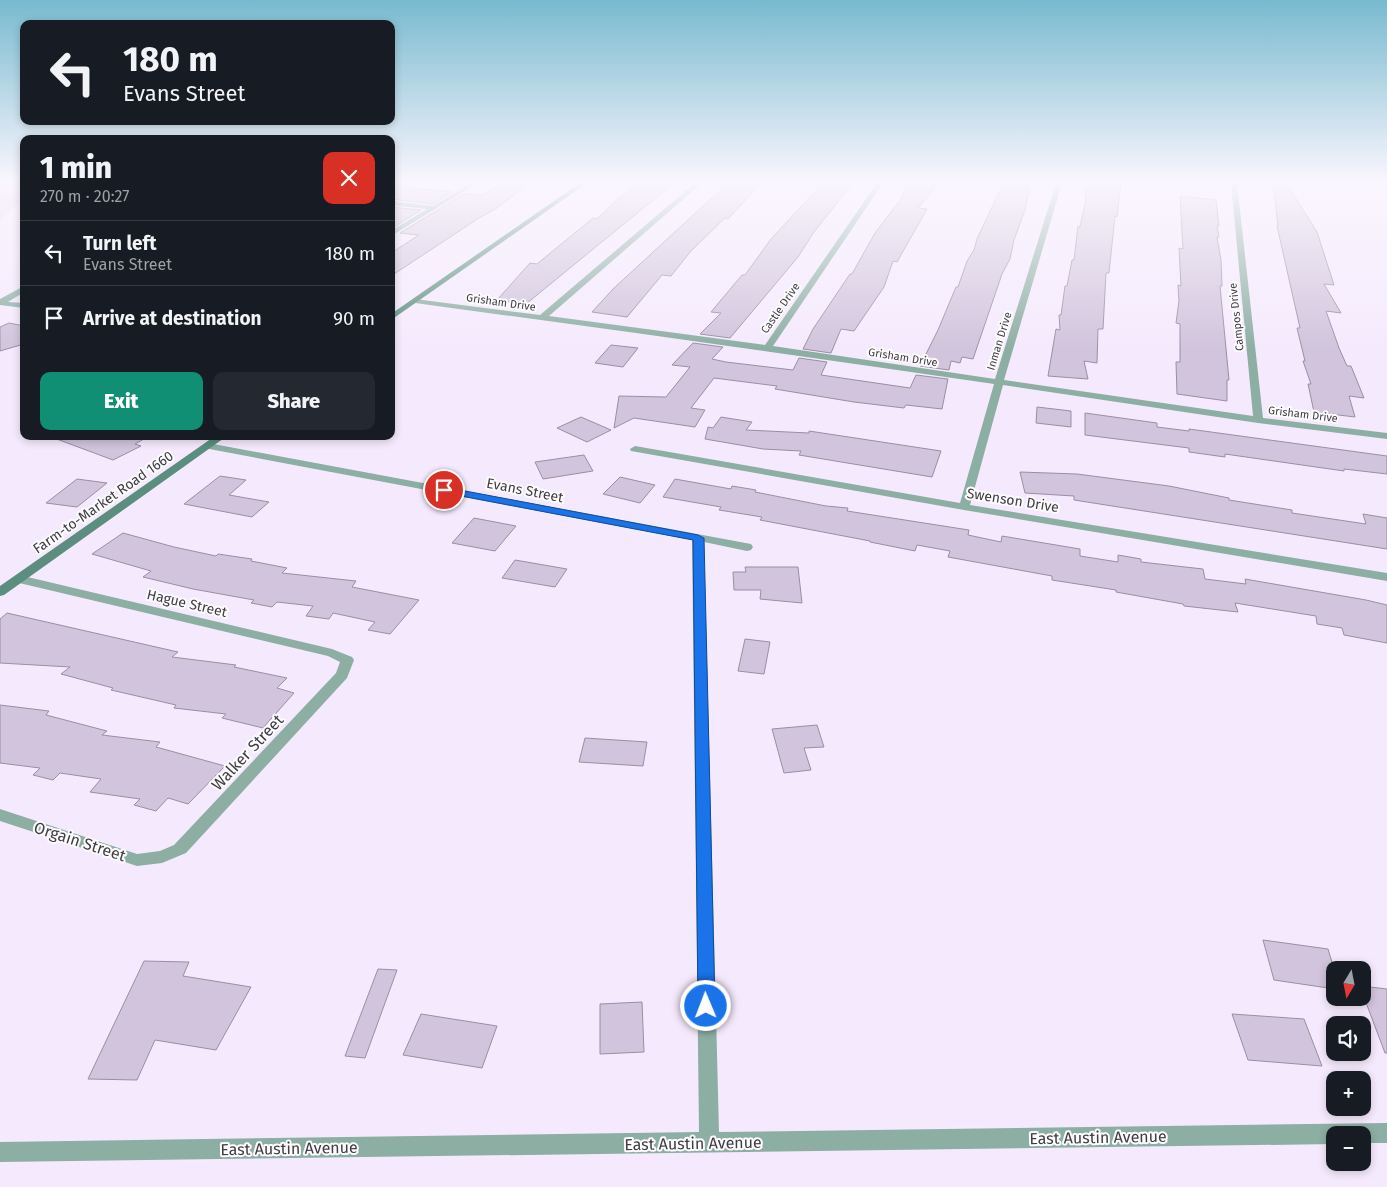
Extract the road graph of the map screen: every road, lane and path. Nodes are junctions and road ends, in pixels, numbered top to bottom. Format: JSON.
{"nodes":[{"id":1,"x":505,"y":238,"type":"edge"},
{"id":2,"x":635,"y":238,"type":"edge"},
{"id":3,"x":842,"y":238,"type":"edge"},
{"id":4,"x":1042,"y":238,"type":"edge"},
{"id":5,"x":1240,"y":238,"type":"edge"},
{"id":6,"x":20,"y":290,"type":"edge"},
{"id":7,"x":415,"y":301,"type":"junction"},
{"id":8,"x":0,"y":303,"type":"edge"},
{"id":9,"x":20,"y":306,"type":"edge"},
{"id":10,"x":395,"y":315,"type":"edge"},
{"id":11,"x":541,"y":319,"type":"junction"},
{"id":12,"x":767,"y":348,"type":"junction"},
{"id":13,"x":998,"y":382,"type":"junction"},
{"id":14,"x":1258,"y":420,"type":"junction"},
{"id":15,"x":1387,"y":436,"type":"edge"},
{"id":16,"x":216,"y":440,"type":"edge"},
{"id":17,"x":208,"y":446,"type":"junction"},
{"id":18,"x":635,"y":449,"type":"dead end"},
{"id":19,"x":964,"y":507,"type":"junction"},
{"id":20,"x":698,"y":538,"type":"junction"},
{"id":21,"x":747,"y":547,"type":"dead end"},
{"id":22,"x":1387,"y":577,"type":"edge"},
{"id":23,"x":19,"y":579,"type":"junction"},
{"id":24,"x":0,"y":592,"type":"edge"},
{"id":25,"x":347,"y":660,"type":"joint"},
{"id":26,"x":0,"y":815,"type":"edge"},
{"id":27,"x":162,"y":857,"type":"joint"},
{"id":28,"x":1387,"y":1133,"type":"edge"},
{"id":29,"x":709,"y":1142,"type":"junction"},
{"id":30,"x":0,"y":1152,"type":"edge"}],
"edges":[{"from":1,"to":7,"type":"main road"},
{"from":2,"to":11,"type":"street"},
{"from":3,"to":12,"type":"street","name":"Castle Drive"},
{"from":4,"to":13,"type":"street","name":"Inman Drive"},
{"from":5,"to":14,"type":"street","name":"Campos Drive"},
{"from":6,"to":8,"type":"street"},
{"from":7,"to":10,"type":"main road"},
{"from":7,"to":11,"type":"street","name":"Grisham Drive"},
{"from":8,"to":9,"type":"street"},
{"from":11,"to":12,"type":"street","name":"Grisham Drive"},
{"from":12,"to":13,"type":"street","name":"Grisham Drive"},
{"from":13,"to":14,"type":"street","name":"Grisham Drive"},
{"from":13,"to":19,"type":"street","name":"Inman Drive"},
{"from":14,"to":15,"type":"street","name":"Grisham Drive"},
{"from":16,"to":17,"type":"main road","name":"Farm-to-Market Road 1660"},
{"from":17,"to":20,"type":"street","name":"Evans Street"},
{"from":17,"to":23,"type":"main road","name":"Farm-to-Market Road 1660"},
{"from":18,"to":19,"type":"street","name":"Swenson Drive"},
{"from":19,"to":22,"type":"street","name":"Swenson Drive"},
{"from":20,"to":21,"type":"street","name":"Evans Street"},
{"from":20,"to":29,"type":"street"},
{"from":23,"to":24,"type":"main road","name":"Farm-to-Market Road 1660"},
{"from":23,"to":25,"type":"street","name":"Hague Street"},
{"from":25,"to":27,"type":"street","name":"Walker Street"},
{"from":26,"to":27,"type":"street","name":"Orgain Street"},
{"from":28,"to":29,"type":"street","name":"East Austin Avenue"},
{"from":29,"to":30,"type":"street","name":"East Austin Avenue"}]}
